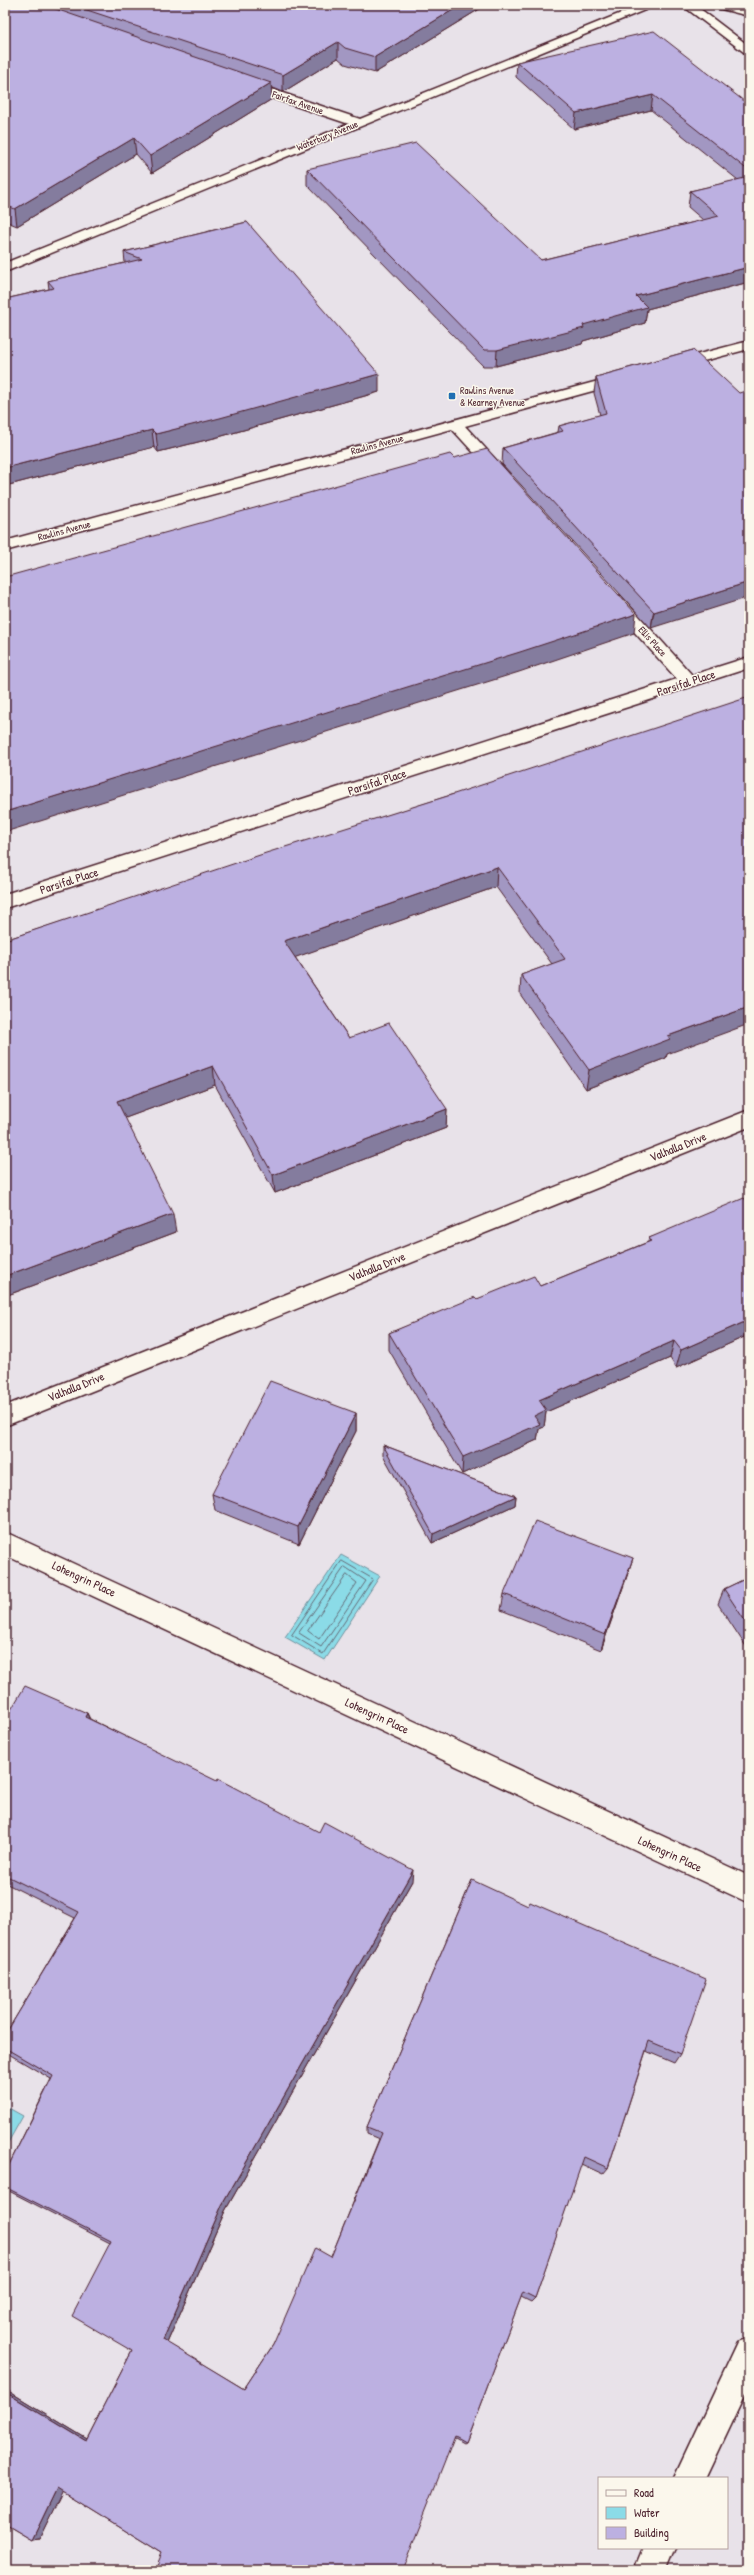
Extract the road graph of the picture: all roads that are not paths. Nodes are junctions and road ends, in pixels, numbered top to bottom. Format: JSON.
{"nodes":[{"id":1,"x":651,"y":5,"type":"edge"},
{"id":2,"x":688,"y":5,"type":"edge"},
{"id":3,"x":717,"y":5,"type":"edge"},
{"id":4,"x":749,"y":13,"type":"edge"},
{"id":5,"x":749,"y":52,"type":"edge"},
{"id":6,"x":230,"y":79,"type":"edge"},
{"id":7,"x":358,"y":122,"type":"junction"},
{"id":8,"x":5,"y":268,"type":"edge"},
{"id":9,"x":749,"y":345,"type":"edge"},
{"id":10,"x":658,"y":369,"type":"edge"},
{"id":11,"x":636,"y":375,"type":"edge"},
{"id":12,"x":455,"y":423,"type":"junction"},
{"id":13,"x":510,"y":484,"type":"edge"},
{"id":14,"x":5,"y":546,"type":"edge"},
{"id":15,"x":606,"y":589,"type":"edge"},
{"id":16,"x":749,"y":662,"type":"edge"},
{"id":17,"x":689,"y":682,"type":"junction"},
{"id":18,"x":5,"y":901,"type":"edge"},
{"id":19,"x":749,"y":1118,"type":"edge"},
{"id":20,"x":5,"y":1416,"type":"edge"},
{"id":21,"x":5,"y":1542,"type":"edge"},
{"id":22,"x":749,"y":1890,"type":"edge"},
{"id":23,"x":749,"y":2353,"type":"edge"},
{"id":24,"x":690,"y":2477,"type":"edge"},
{"id":25,"x":659,"y":2549,"type":"edge"},
{"id":26,"x":650,"y":2570,"type":"edge"}],
"edges":[{"from":1,"to":7,"type":"street","name":"Waterbury Avenue"},
{"from":2,"to":5,"type":"street"},
{"from":3,"to":4,"type":"street"},
{"from":6,"to":7,"type":"street","name":"Fairfax Avenue"},
{"from":7,"to":8,"type":"street","name":"Waterbury Avenue"},
{"from":9,"to":10,"type":"street"},
{"from":11,"to":12,"type":"street","name":"Rawlins Avenue"},
{"from":12,"to":13,"type":"street"},
{"from":12,"to":14,"type":"street","name":"Rawlins Avenue"},
{"from":15,"to":17,"type":"street","name":"Ellis Place"},
{"from":16,"to":17,"type":"street","name":"Parsifal Place"},
{"from":17,"to":18,"type":"street","name":"Parsifal Place"},
{"from":19,"to":20,"type":"street","name":"Valhalla Drive"},
{"from":21,"to":22,"type":"street","name":"Lohengrin Place"},
{"from":23,"to":24,"type":"street"},
{"from":25,"to":26,"type":"street"}]}
